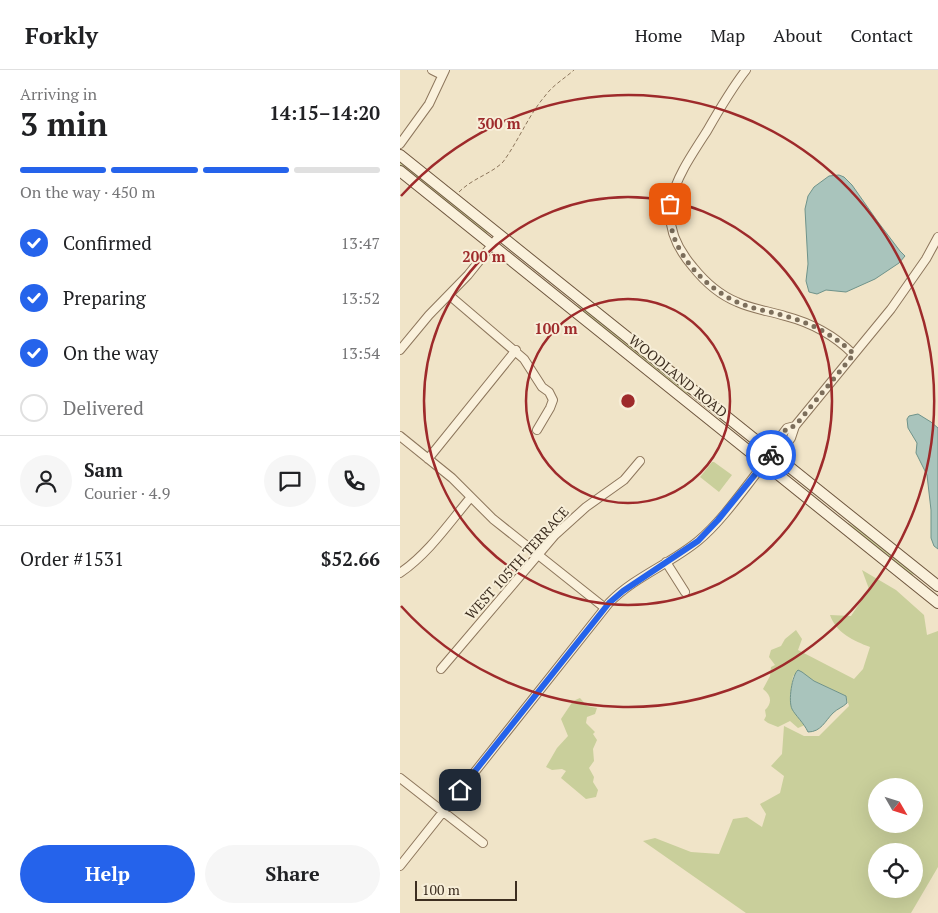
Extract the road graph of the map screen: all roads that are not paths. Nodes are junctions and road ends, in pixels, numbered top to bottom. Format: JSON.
{"nodes":[{"id":1,"x":432,"y":70,"type":"edge"},
{"id":2,"x":746,"y":70,"type":"edge"},
{"id":3,"x":444,"y":73,"type":"edge"},
{"id":4,"x":400,"y":144,"type":"edge"},
{"id":5,"x":400,"y":155,"type":"edge"},
{"id":6,"x":400,"y":171,"type":"edge"},
{"id":7,"x":500,"y":235,"type":"junction"},
{"id":8,"x":938,"y":237,"type":"edge"},
{"id":9,"x":492,"y":245,"type":"junction"},
{"id":10,"x":449,"y":295,"type":"junction"},
{"id":11,"x":400,"y":350,"type":"edge"},
{"id":12,"x":516,"y":350,"type":"junction"},
{"id":13,"x":854,"y":354,"type":"junction"},
{"id":14,"x":537,"y":430,"type":"dead end"},
{"id":15,"x":400,"y":436,"type":"edge"},
{"id":16,"x":775,"y":450,"type":"junction"},
{"id":17,"x":428,"y":459,"type":"junction"},
{"id":18,"x":640,"y":461,"type":"dead end"},
{"id":19,"x":764,"y":464,"type":"junction"},
{"id":20,"x":470,"y":497,"type":"junction"},
{"id":21,"x":539,"y":555,"type":"junction"},
{"id":22,"x":666,"y":562,"type":"junction"},
{"id":23,"x":400,"y":573,"type":"edge"},
{"id":24,"x":917,"y":586,"type":"junction"},
{"id":25,"x":938,"y":587,"type":"edge"},
{"id":26,"x":685,"y":592,"type":"dead end"},
{"id":27,"x":938,"y":603,"type":"edge"},
{"id":28,"x":605,"y":608,"type":"junction"},
{"id":29,"x":440,"y":669,"type":"dead end"},
{"id":30,"x":400,"y":778,"type":"edge"},
{"id":31,"x":444,"y":811,"type":"junction"},
{"id":32,"x":483,"y":843,"type":"dead end"},
{"id":33,"x":400,"y":866,"type":"edge"}],
"edges":[{"from":1,"to":3,"type":"street"},
{"from":2,"to":13,"type":"street"},
{"from":3,"to":4,"type":"street"},
{"from":5,"to":7,"type":"main road","name":"WOODLAND ROAD"},
{"from":6,"to":9,"type":"main road","name":"WOODLAND ROAD"},
{"from":7,"to":9,"type":"street"},
{"from":7,"to":16,"type":"main road","name":"WOODLAND ROAD"},
{"from":8,"to":13,"type":"street"},
{"from":9,"to":10,"type":"street"},
{"from":9,"to":19,"type":"main road","name":"WOODLAND ROAD"},
{"from":10,"to":11,"type":"street"},
{"from":10,"to":12,"type":"street"},
{"from":12,"to":14,"type":"street"},
{"from":12,"to":17,"type":"street"},
{"from":13,"to":16,"type":"street"},
{"from":15,"to":17,"type":"street"},
{"from":16,"to":19,"type":"street"},
{"from":16,"to":25,"type":"main road","name":"WOODLAND ROAD"},
{"from":17,"to":20,"type":"street"},
{"from":18,"to":21,"type":"street","name":"WEST 105TH TERRACE"},
{"from":19,"to":22,"type":"street"},
{"from":19,"to":24,"type":"main road","name":"WOODLAND ROAD"},
{"from":20,"to":21,"type":"street"},
{"from":20,"to":23,"type":"street"},
{"from":21,"to":28,"type":"street"},
{"from":21,"to":29,"type":"street","name":"WEST 105TH TERRACE"},
{"from":22,"to":26,"type":"street"},
{"from":22,"to":28,"type":"street"},
{"from":24,"to":25,"type":"main road"},
{"from":24,"to":27,"type":"main road","name":"WOODLAND ROAD"},
{"from":28,"to":31,"type":"street"},
{"from":30,"to":31,"type":"street"},
{"from":31,"to":32,"type":"street"},
{"from":31,"to":33,"type":"street"}]}
